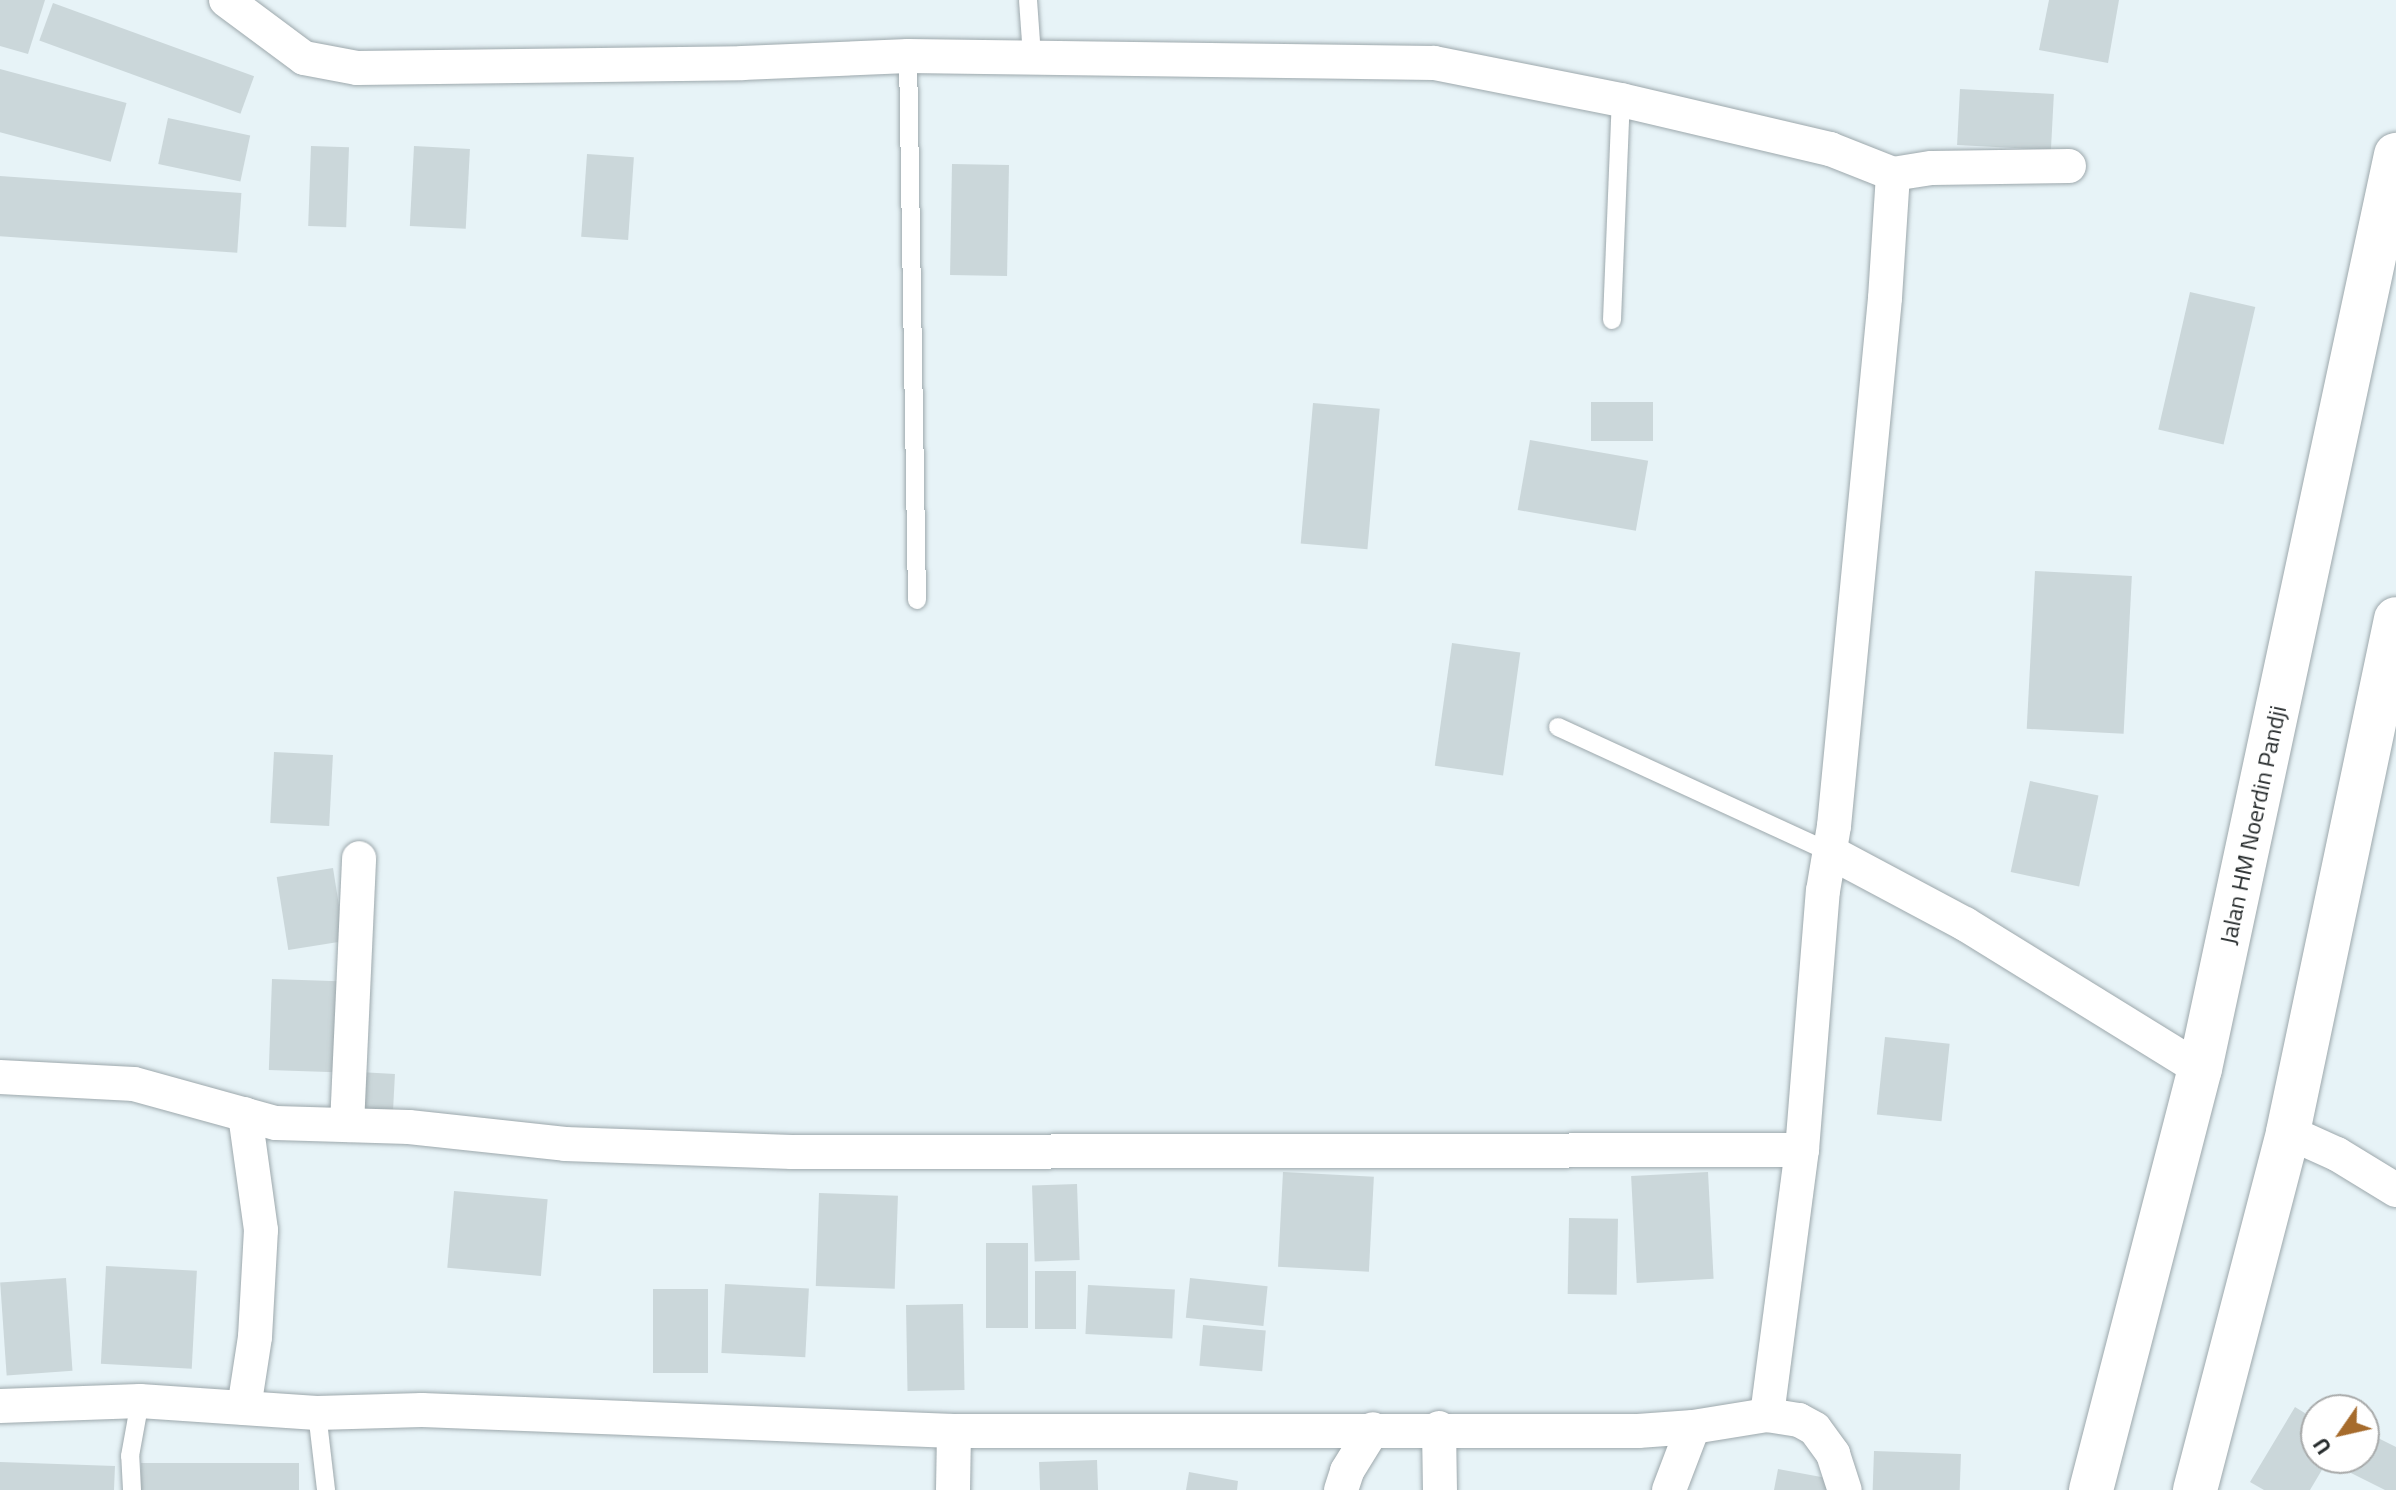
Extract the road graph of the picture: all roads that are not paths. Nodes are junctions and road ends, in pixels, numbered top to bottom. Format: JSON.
{"nodes":[{"id":1,"x":226,"y":0,"type":"edge"},
{"id":2,"x":1028,"y":0,"type":"edge"},
{"id":3,"x":908,"y":56,"type":"junction"},
{"id":4,"x":1032,"y":56,"type":"junction"},
{"id":5,"x":1621,"y":100,"type":"junction"},
{"id":6,"x":2396,"y":155,"type":"edge"},
{"id":7,"x":2069,"y":166,"type":"dead end"},
{"id":8,"x":1893,"y":174,"type":"junction"},
{"id":9,"x":1612,"y":320,"type":"dead end"},
{"id":10,"x":917,"y":600,"type":"dead end"},
{"id":11,"x":2396,"y":619,"type":"edge"},
{"id":12,"x":1558,"y":727,"type":"dead end"},
{"id":13,"x":1830,"y":852,"type":"junction"},
{"id":14,"x":359,"y":858,"type":"dead end"},
{"id":15,"x":2200,"y":1069,"type":"junction"},
{"id":16,"x":0,"y":1077,"type":"edge"},
{"id":17,"x":245,"y":1114,"type":"junction"},
{"id":18,"x":347,"y":1125,"type":"junction"},
{"id":19,"x":2288,"y":1132,"type":"junction"},
{"id":20,"x":1802,"y":1150,"type":"junction"},
{"id":21,"x":2396,"y":1190,"type":"edge"},
{"id":22,"x":140,"y":1401,"type":"junction"},
{"id":23,"x":0,"y":1406,"type":"edge"},
{"id":24,"x":244,"y":1408,"type":"junction"},
{"id":25,"x":317,"y":1413,"type":"junction"},
{"id":26,"x":1767,"y":1415,"type":"junction"},
{"id":27,"x":1693,"y":1427,"type":"junction"},
{"id":28,"x":1439,"y":1428,"type":"junction"},
{"id":29,"x":1373,"y":1429,"type":"junction"},
{"id":30,"x":954,"y":1431,"type":"junction"},
{"id":31,"x":132,"y":1490,"type":"edge"},
{"id":32,"x":326,"y":1490,"type":"edge"},
{"id":33,"x":953,"y":1490,"type":"edge"},
{"id":34,"x":1341,"y":1490,"type":"edge"},
{"id":35,"x":1440,"y":1490,"type":"edge"},
{"id":36,"x":1669,"y":1490,"type":"edge"},
{"id":37,"x":1845,"y":1490,"type":"edge"},
{"id":38,"x":2091,"y":1490,"type":"edge"},
{"id":39,"x":2195,"y":1490,"type":"edge"}],
"edges":[{"from":1,"to":3,"type":"street"},
{"from":2,"to":4,"type":"lane"},
{"from":3,"to":4,"type":"street"},
{"from":3,"to":10,"type":"lane"},
{"from":4,"to":5,"type":"street"},
{"from":5,"to":8,"type":"street"},
{"from":5,"to":9,"type":"lane"},
{"from":6,"to":15,"type":"main road","name":"Jalan HM Noerdin Pandji"},
{"from":7,"to":8,"type":"street"},
{"from":8,"to":13,"type":"street"},
{"from":11,"to":19,"type":"main road"},
{"from":12,"to":13,"type":"lane"},
{"from":13,"to":15,"type":"street"},
{"from":13,"to":20,"type":"street"},
{"from":14,"to":18,"type":"street"},
{"from":15,"to":38,"type":"main road","name":"Jalan HM Noerdin Pandji"},
{"from":16,"to":17,"type":"street"},
{"from":17,"to":18,"type":"street"},
{"from":17,"to":24,"type":"street"},
{"from":18,"to":20,"type":"street"},
{"from":19,"to":21,"type":"street"},
{"from":19,"to":39,"type":"main road"},
{"from":20,"to":26,"type":"street"},
{"from":22,"to":23,"type":"street"},
{"from":22,"to":24,"type":"street"},
{"from":22,"to":31,"type":"lane"},
{"from":24,"to":25,"type":"street"},
{"from":25,"to":30,"type":"street"},
{"from":25,"to":32,"type":"lane"},
{"from":26,"to":27,"type":"street"},
{"from":26,"to":37,"type":"street"},
{"from":27,"to":28,"type":"street"},
{"from":27,"to":36,"type":"street"},
{"from":28,"to":29,"type":"street"},
{"from":28,"to":35,"type":"street"},
{"from":29,"to":30,"type":"street"},
{"from":29,"to":34,"type":"street"},
{"from":30,"to":33,"type":"street"}]}
